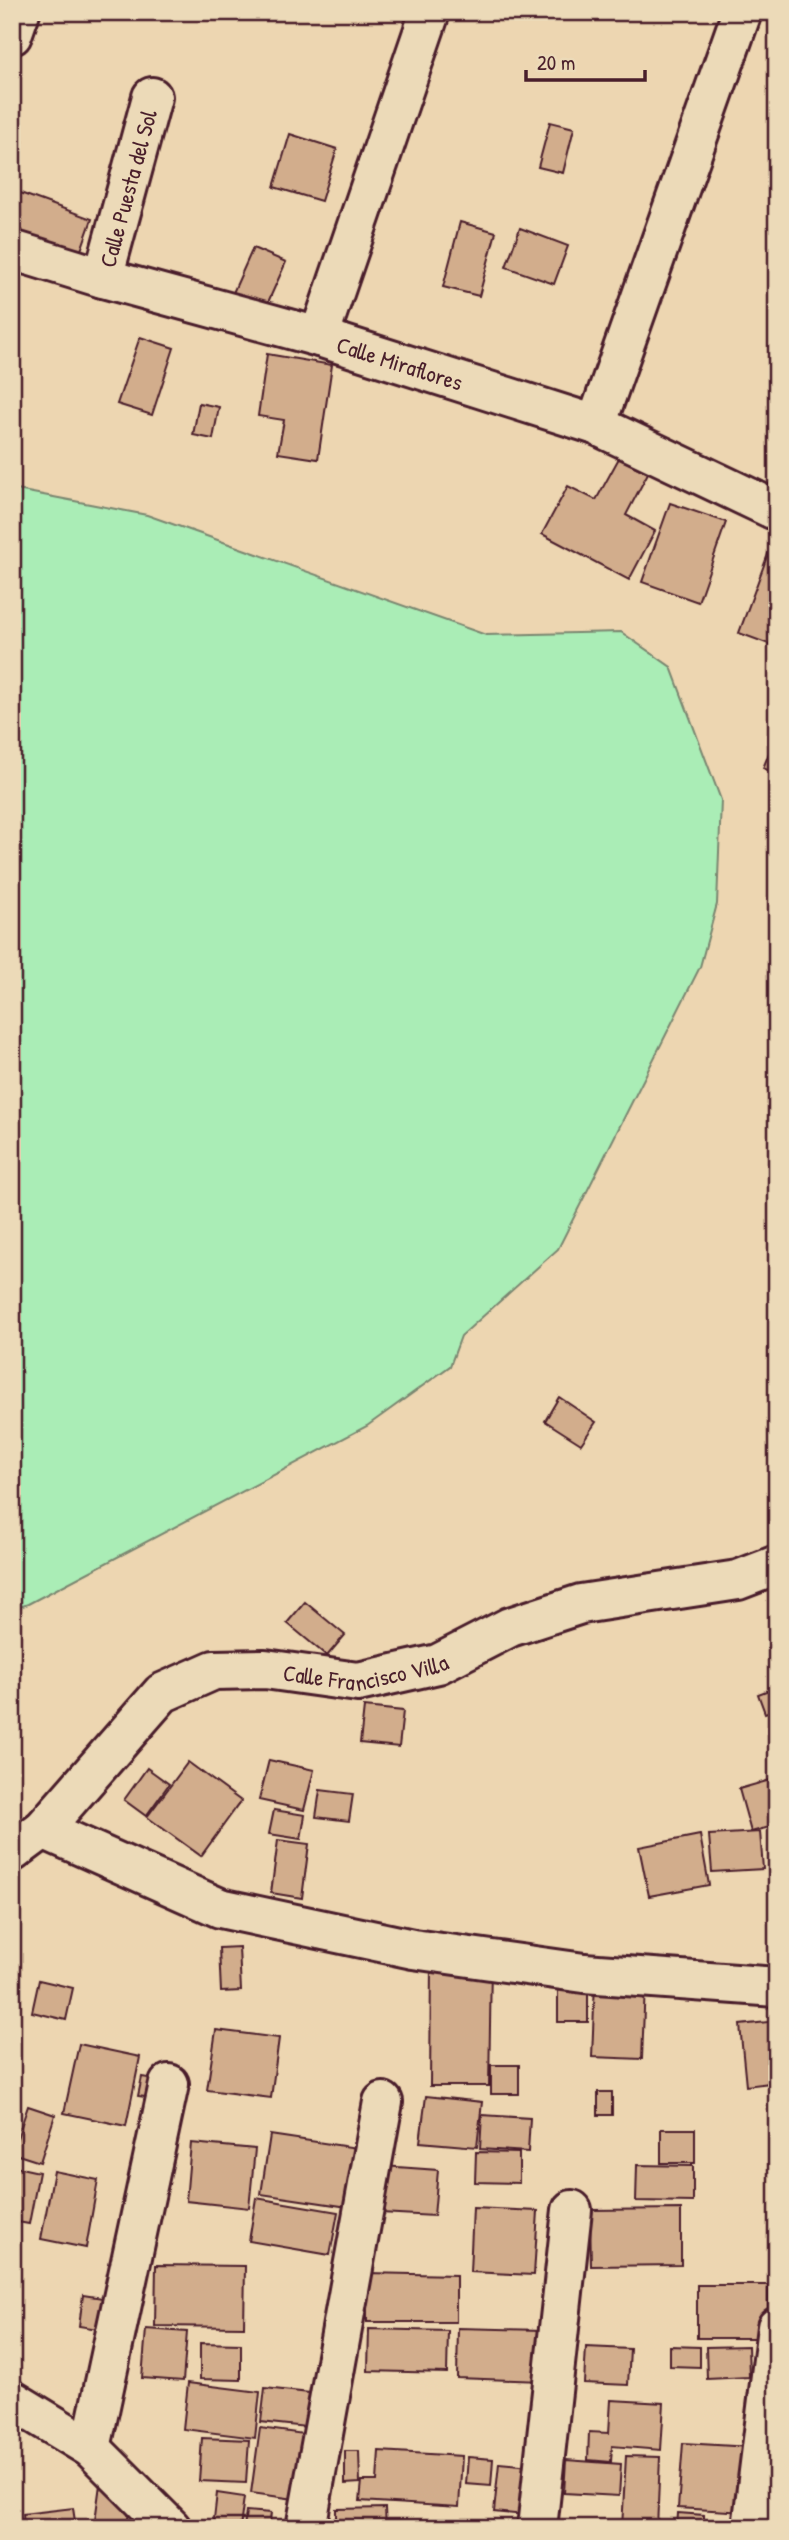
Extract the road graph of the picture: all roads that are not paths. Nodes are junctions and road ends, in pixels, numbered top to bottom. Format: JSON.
{"nodes":[{"id":1,"x":20,"y":12,"type":"edge"},
{"id":2,"x":430,"y":12,"type":"edge"},
{"id":3,"x":742,"y":12,"type":"edge"},
{"id":4,"x":12,"y":35,"type":"edge"},
{"id":5,"x":152,"y":97,"type":"dead end"},
{"id":6,"x":12,"y":250,"type":"edge"},
{"id":7,"x":103,"y":278,"type":"junction"},
{"id":8,"x":319,"y":337,"type":"junction"},
{"id":9,"x":596,"y":425,"type":"junction"},
{"id":10,"x":777,"y":511,"type":"edge"},
{"id":11,"x":777,"y":1565,"type":"edge"},
{"id":12,"x":43,"y":1829,"type":"junction"},
{"id":13,"x":12,"y":1852,"type":"edge"},
{"id":14,"x":777,"y":1987,"type":"edge"},
{"id":15,"x":169,"y":2084,"type":"dead end"},
{"id":16,"x":383,"y":2102,"type":"dead end"},
{"id":17,"x":572,"y":2210,"type":"dead end"},
{"id":18,"x":777,"y":2327,"type":"edge"},
{"id":19,"x":12,"y":2399,"type":"edge"},
{"id":20,"x":91,"y":2448,"type":"junction"},
{"id":21,"x":171,"y":2528,"type":"edge"},
{"id":22,"x":306,"y":2528,"type":"edge"},
{"id":23,"x":537,"y":2528,"type":"edge"},
{"id":24,"x":752,"y":2528,"type":"edge"}],
"edges":[{"from":1,"to":4,"type":"street"},
{"from":2,"to":8,"type":"street"},
{"from":3,"to":9,"type":"street"},
{"from":5,"to":7,"type":"street","name":"Calle Puesta del Sol"},
{"from":6,"to":7,"type":"street","name":"Calle Miraflores"},
{"from":7,"to":8,"type":"street","name":"Calle Miraflores"},
{"from":8,"to":9,"type":"street","name":"Calle Miraflores"},
{"from":9,"to":10,"type":"street","name":"Calle Miraflores"},
{"from":11,"to":12,"type":"street","name":"Calle Francisco Villa"},
{"from":12,"to":13,"type":"street","name":"Calle Francisco Villa"},
{"from":12,"to":14,"type":"street"},
{"from":15,"to":20,"type":"street"},
{"from":16,"to":22,"type":"street"},
{"from":17,"to":23,"type":"street"},
{"from":18,"to":24,"type":"street"},
{"from":19,"to":20,"type":"street"},
{"from":20,"to":21,"type":"street"}]}
